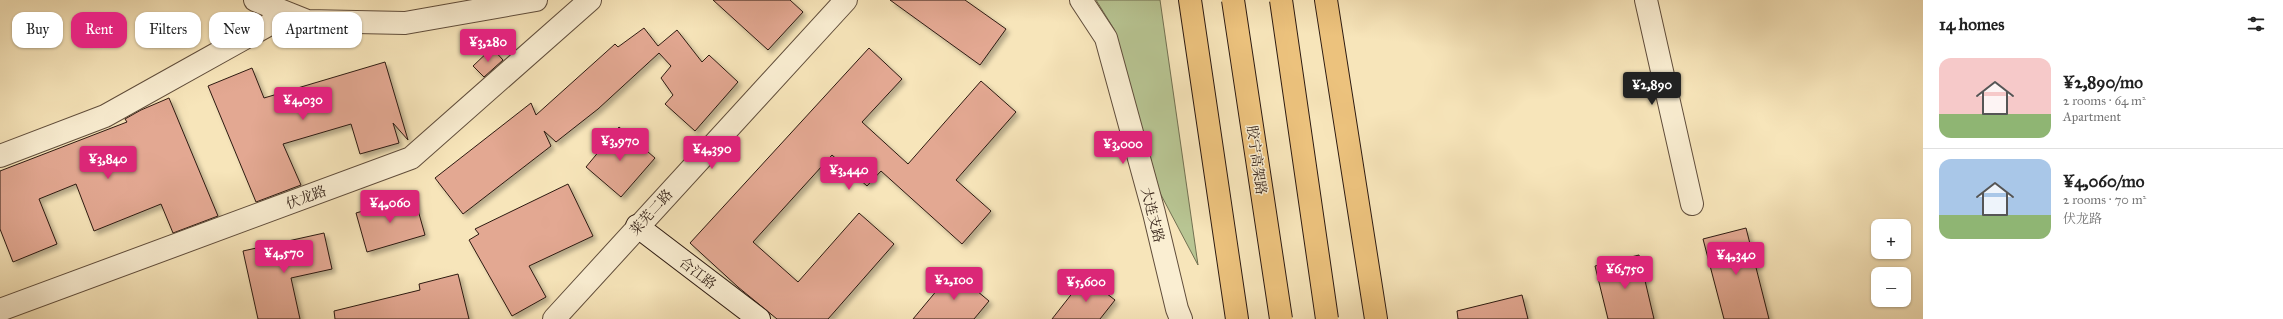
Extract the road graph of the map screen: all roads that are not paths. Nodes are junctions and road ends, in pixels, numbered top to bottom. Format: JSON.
{"nodes":[{"id":1,"x":255,"y":0,"type":"edge"},
{"id":2,"x":536,"y":0,"type":"edge"},
{"id":3,"x":590,"y":0,"type":"edge"},
{"id":4,"x":846,"y":0,"type":"edge"},
{"id":5,"x":1081,"y":0,"type":"edge"},
{"id":6,"x":1190,"y":0,"type":"edge"},
{"id":7,"x":1233,"y":0,"type":"edge"},
{"id":8,"x":1281,"y":0,"type":"edge"},
{"id":9,"x":1326,"y":0,"type":"edge"},
{"id":10,"x":1646,"y":0,"type":"edge"},
{"id":11,"x":283,"y":12,"type":"edge"},
{"id":12,"x":362,"y":22,"type":"edge"},
{"id":13,"x":272,"y":23,"type":"edge"},
{"id":14,"x":0,"y":156,"type":"edge"},
{"id":15,"x":1692,"y":204,"type":"dead end"},
{"id":16,"x":637,"y":226,"type":"junction"},
{"id":17,"x":0,"y":310,"type":"edge"},
{"id":18,"x":554,"y":319,"type":"edge"},
{"id":19,"x":759,"y":319,"type":"edge"},
{"id":20,"x":1181,"y":319,"type":"edge"},
{"id":21,"x":1237,"y":319,"type":"edge"},
{"id":22,"x":1281,"y":319,"type":"edge"},
{"id":23,"x":1327,"y":319,"type":"edge"},
{"id":24,"x":1376,"y":319,"type":"edge"}],
"edges":[{"from":1,"to":11,"type":"street"},
{"from":2,"to":12,"type":"street"},
{"from":3,"to":17,"type":"street","name":"伏龙路"},
{"from":4,"to":16,"type":"street","name":"莱芜二路"},
{"from":5,"to":20,"type":"street","name":"大连支路"},
{"from":6,"to":21,"type":"highway"},
{"from":7,"to":22,"type":"highway","name":"胶宁高架路","bridge":true},
{"from":8,"to":23,"type":"highway","bridge":true},
{"from":9,"to":24,"type":"highway"},
{"from":10,"to":15,"type":"street"},
{"from":13,"to":14,"type":"street"},
{"from":16,"to":18,"type":"street","name":"莱芜二路"},
{"from":16,"to":19,"type":"street","name":"合江路"}]}
